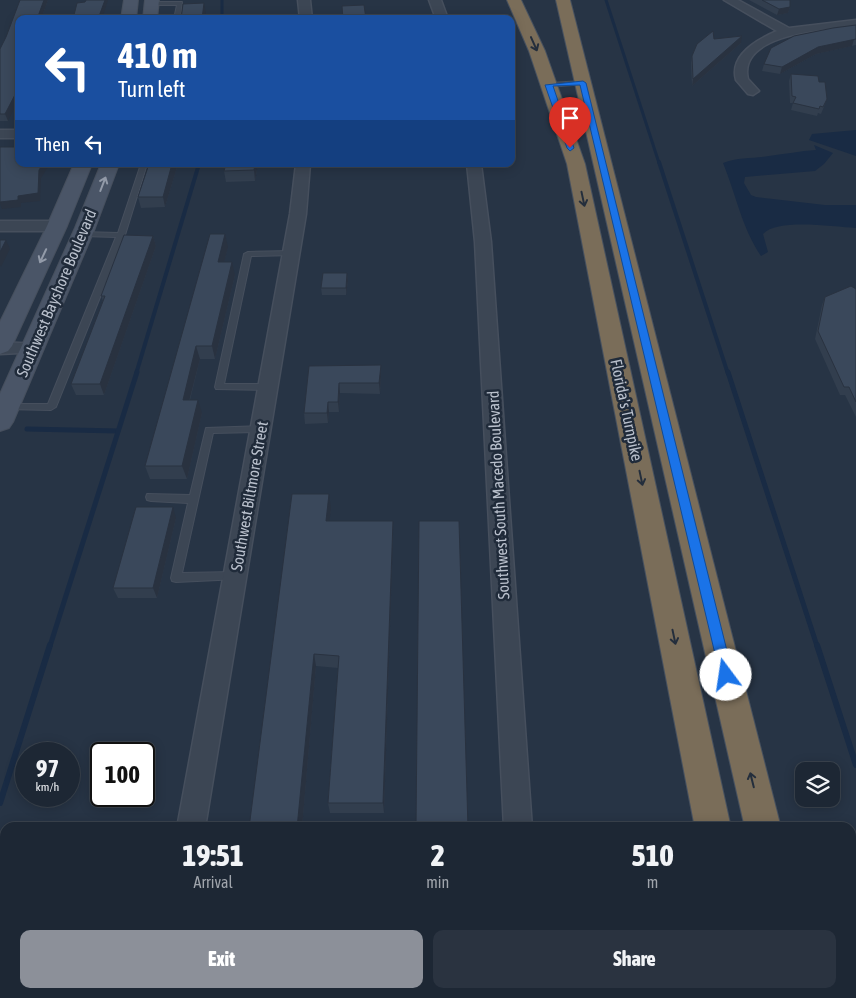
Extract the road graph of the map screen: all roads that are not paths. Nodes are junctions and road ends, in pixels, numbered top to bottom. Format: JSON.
{"nodes":[{"id":1,"x":304,"y":0,"type":"edge"},
{"id":2,"x":435,"y":0,"type":"edge"},
{"id":3,"x":514,"y":0,"type":"edge"},
{"id":4,"x":563,"y":0,"type":"edge"},
{"id":5,"x":730,"y":0,"type":"edge"},
{"id":6,"x":140,"y":8,"type":"edge"},
{"id":7,"x":178,"y":15,"type":"edge"},
{"id":8,"x":306,"y":15,"type":"edge"},
{"id":9,"x":441,"y":15,"type":"edge"},
{"id":10,"x":856,"y":23,"type":"edge"},
{"id":11,"x":787,"y":32,"type":"junction"},
{"id":12,"x":583,"y":83,"type":"junction"},
{"id":13,"x":548,"y":85,"type":"junction"},
{"id":14,"x":753,"y":91,"type":"dead end"},
{"id":15,"x":0,"y":134,"type":"edge"},
{"id":16,"x":15,"y":134,"type":"edge"},
{"id":17,"x":83,"y":167,"type":"edge"},
{"id":18,"x":109,"y":167,"type":"edge"},
{"id":19,"x":143,"y":167,"type":"edge"},
{"id":20,"x":303,"y":167,"type":"edge"},
{"id":21,"x":474,"y":167,"type":"edge"},
{"id":22,"x":0,"y":226,"type":"edge"},
{"id":23,"x":57,"y":226,"type":"junction"},
{"id":24,"x":83,"y":234,"type":"junction"},
{"id":25,"x":121,"y":235,"type":"junction"},
{"id":26,"x":291,"y":253,"type":"junction"},
{"id":27,"x":0,"y":347,"type":"edge"},
{"id":28,"x":33,"y":348,"type":"junction"},
{"id":29,"x":268,"y":387,"type":"junction"},
{"id":30,"x":3,"y":414,"type":"edge"},
{"id":31,"x":260,"y":429,"type":"junction"},
{"id":32,"x":151,"y":498,"type":"dead end"},
{"id":33,"x":192,"y":499,"type":"junction"},
{"id":34,"x":235,"y":576,"type":"junction"},
{"id":35,"x":192,"y":822,"type":"edge"},
{"id":36,"x":518,"y":822,"type":"edge"},
{"id":37,"x":712,"y":822,"type":"edge"},
{"id":38,"x":762,"y":822,"type":"edge"}],
"edges":[{"from":1,"to":8,"type":"street"},
{"from":2,"to":9,"type":"street"},
{"from":3,"to":13,"type":"highway","name":"Florida's Turnpike","one_way":true},
{"from":4,"to":12,"type":"highway","name":"Florida's Turnpike"},
{"from":5,"to":11,"type":"street"},
{"from":6,"to":7,"type":"lane"},
{"from":10,"to":11,"type":"street"},
{"from":11,"to":14,"type":"street"},
{"from":12,"to":13,"type":"lane"},
{"from":38,"to":12,"type":"highway","name":"Florida's Turnpike","one_way":true},
{"from":13,"to":37,"type":"highway","name":"Florida's Turnpike","one_way":true},
{"from":15,"to":16,"type":"street"},
{"from":17,"to":23,"type":"main road","name":"Southwest Bayshore Boulevard"},
{"from":24,"to":18,"type":"main road","name":"Southwest Bayshore Boulevard","one_way":true},
{"from":19,"to":25,"type":"lane"},
{"from":20,"to":26,"type":"street","name":"Southwest Biltmore Street"},
{"from":21,"to":36,"type":"street","name":"Southwest South Macedo Boulevard"},
{"from":22,"to":23,"type":"street"},
{"from":23,"to":27,"type":"main road","name":"Southwest Bayshore Boulevard","one_way":true},
{"from":24,"to":25,"type":"lane"},
{"from":24,"to":28,"type":"main road","name":"Southwest Bayshore Boulevard"},
{"from":25,"to":30,"type":"lane"},
{"from":26,"to":29,"type":"street","name":"Southwest Biltmore Street"},
{"from":26,"to":29,"type":"lane"},
{"from":27,"to":28,"type":"street"},
{"from":28,"to":30,"type":"main road","name":"Southwest Bayshore Boulevard"},
{"from":29,"to":31,"type":"street","name":"Southwest Biltmore Street"},
{"from":31,"to":33,"type":"lane"},
{"from":31,"to":34,"type":"street","name":"Southwest Biltmore Street"},
{"from":32,"to":33,"type":"lane"},
{"from":33,"to":34,"type":"lane"},
{"from":34,"to":35,"type":"street","name":"Southwest Biltmore Street"}]}
